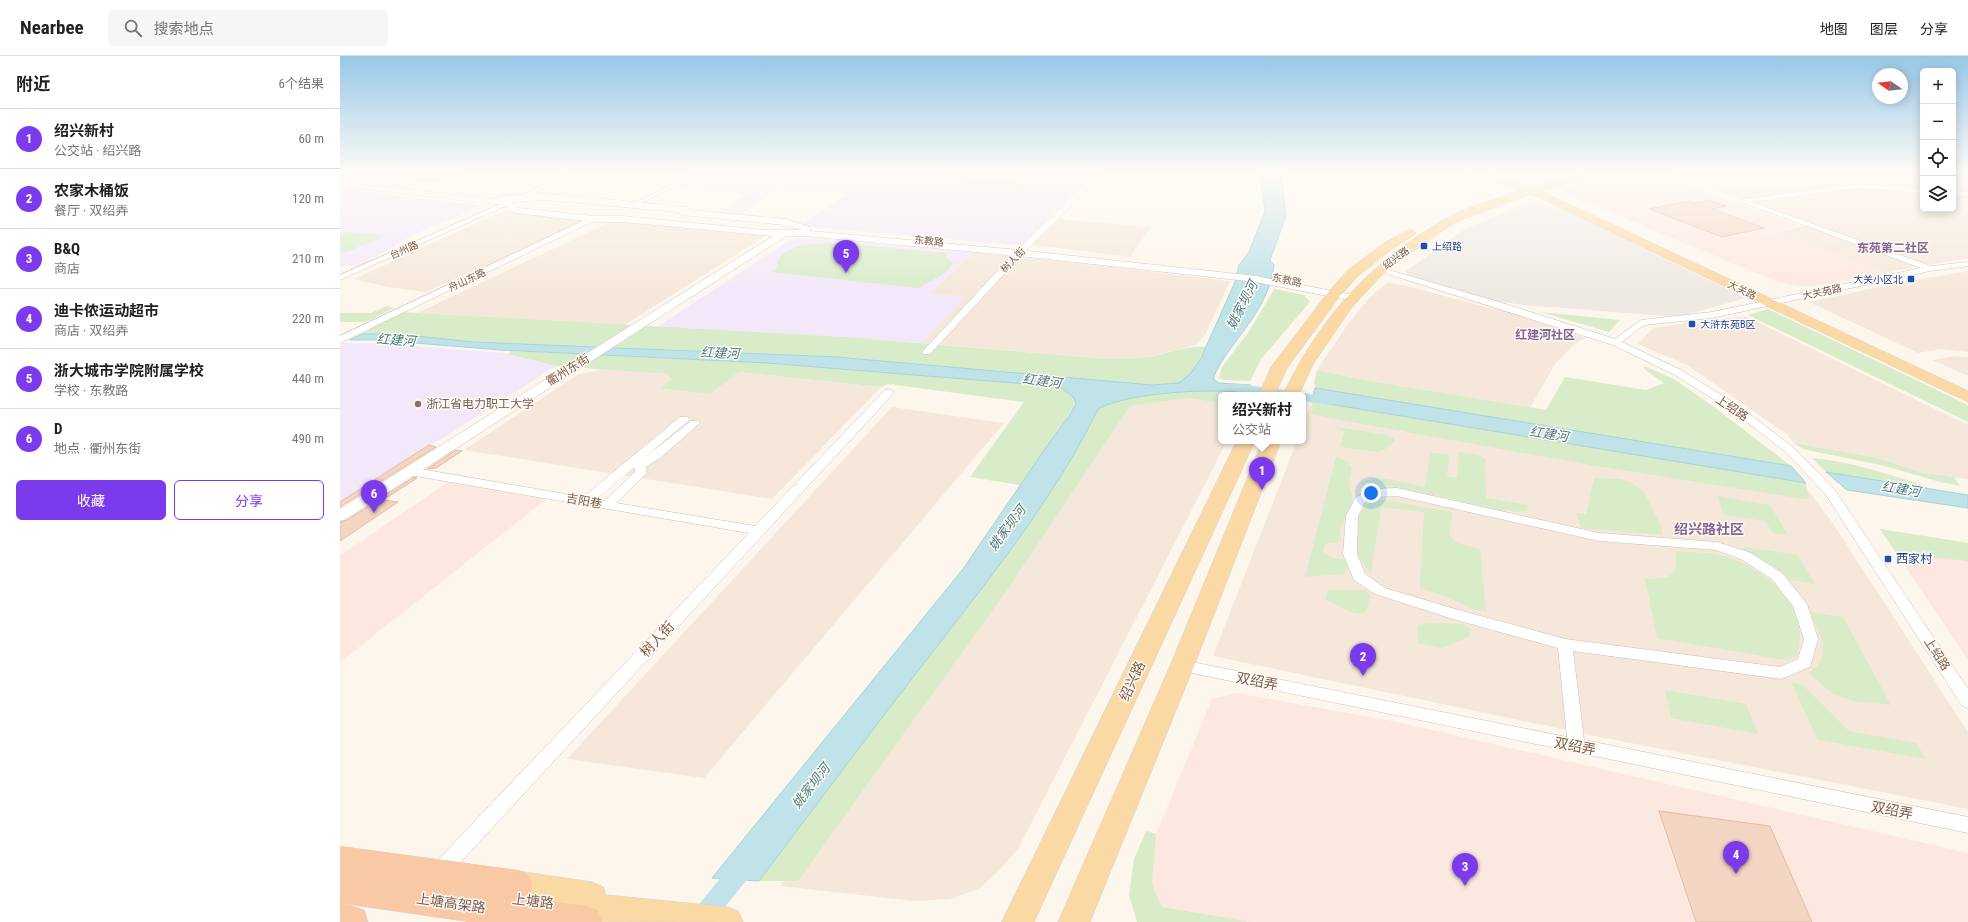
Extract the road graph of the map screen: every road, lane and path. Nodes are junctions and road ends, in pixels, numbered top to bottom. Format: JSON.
{"nodes":[{"id":1,"x":488,"y":212,"type":"edge"},
{"id":2,"x":536,"y":212,"type":"edge"},
{"id":3,"x":686,"y":212,"type":"edge"},
{"id":4,"x":1061,"y":212,"type":"edge"},
{"id":5,"x":1447,"y":212,"type":"edge"},
{"id":6,"x":1469,"y":212,"type":"edge"},
{"id":7,"x":1583,"y":212,"type":"edge"},
{"id":8,"x":1597,"y":212,"type":"edge"},
{"id":9,"x":1773,"y":212,"type":"edge"},
{"id":10,"x":594,"y":219,"type":"junction"},
{"id":11,"x":796,"y":225,"type":"junction"},
{"id":12,"x":784,"y":233,"type":"junction"},
{"id":13,"x":1020,"y":252,"type":"junction"},
{"id":14,"x":1968,"y":264,"type":"edge"},
{"id":15,"x":1930,"y":268,"type":"junction"},
{"id":16,"x":1379,"y":270,"type":"junction"},
{"id":17,"x":340,"y":278,"type":"edge"},
{"id":18,"x":1335,"y":293,"type":"junction"},
{"id":19,"x":1353,"y":298,"type":"junction"},
{"id":20,"x":1786,"y":300,"type":"junction"},
{"id":21,"x":1771,"y":303,"type":"junction"},
{"id":22,"x":340,"y":340,"type":"edge"},
{"id":23,"x":1616,"y":343,"type":"junction"},
{"id":24,"x":927,"y":352,"type":"dead end"},
{"id":25,"x":1968,"y":385,"type":"edge"},
{"id":26,"x":1268,"y":391,"type":"edge"},
{"id":27,"x":889,"y":392,"type":"dead end"},
{"id":28,"x":1292,"y":392,"type":"edge"},
{"id":29,"x":1968,"y":397,"type":"edge"},
{"id":30,"x":1245,"y":444,"type":"edge"},
{"id":31,"x":1271,"y":444,"type":"edge"},
{"id":32,"x":409,"y":471,"type":"junction"},
{"id":33,"x":586,"y":502,"type":"junction"},
{"id":34,"x":607,"y":505,"type":"junction"},
{"id":35,"x":340,"y":516,"type":"edge"},
{"id":36,"x":758,"y":531,"type":"junction"},
{"id":37,"x":1565,"y":644,"type":"junction"},
{"id":38,"x":1182,"y":666,"type":"junction"},
{"id":39,"x":1968,"y":702,"type":"edge"},
{"id":40,"x":1576,"y":746,"type":"junction"},
{"id":41,"x":1968,"y":825,"type":"edge"},
{"id":42,"x":340,"y":861,"type":"edge"},
{"id":43,"x":340,"y":876,"type":"edge"},
{"id":44,"x":518,"y":885,"type":"joint"},
{"id":45,"x":425,"y":887,"type":"junction"},
{"id":46,"x":340,"y":888,"type":"edge"},
{"id":47,"x":649,"y":914,"type":"junction"},
{"id":48,"x":340,"y":920,"type":"edge"},
{"id":49,"x":352,"y":922,"type":"edge"},
{"id":50,"x":586,"y":922,"type":"edge"},
{"id":51,"x":727,"y":922,"type":"edge"},
{"id":52,"x":1018,"y":922,"type":"edge"},
{"id":53,"x":1074,"y":922,"type":"edge"}],
"edges":[{"from":1,"to":17,"type":"street","name":"台州路"},
{"from":2,"to":10,"type":"street","name":"东教路"},
{"from":3,"to":11,"type":"street","name":"东教路"},
{"from":4,"to":13,"type":"street","name":"树人街"},
{"from":5,"to":18,"type":"main road","name":"绍兴路"},
{"from":6,"to":16,"type":"main road","name":"绍兴路"},
{"from":7,"to":21,"type":"main road","name":"大关路"},
{"from":8,"to":20,"type":"main road","name":"大关路"},
{"from":9,"to":15,"type":"street"},
{"from":10,"to":12,"type":"street","name":"东教路"},
{"from":10,"to":22,"type":"street","name":"舟山东路"},
{"from":11,"to":12,"type":"street","name":"衢州东街"},
{"from":11,"to":13,"type":"street","name":"东教路"},
{"from":12,"to":13,"type":"street","name":"东教路"},
{"from":12,"to":32,"type":"street","name":"衢州东街"},
{"from":13,"to":18,"type":"street","name":"东教路"},
{"from":13,"to":24,"type":"street","name":"树人街"},
{"from":14,"to":15,"type":"street","name":"大关苑路"},
{"from":15,"to":20,"type":"street","name":"大关苑路"},
{"from":16,"to":19,"type":"main road","name":"绍兴路"},
{"from":16,"to":23,"type":"street","name":"上绍路"},
{"from":18,"to":19,"type":"street","name":"东教路"},
{"from":18,"to":26,"type":"main road","name":"绍兴路"},
{"from":19,"to":28,"type":"main road","name":"绍兴路"},
{"from":20,"to":21,"type":"street","name":"大关苑路"},
{"from":20,"to":25,"type":"main road","name":"大关路"},
{"from":21,"to":23,"type":"street","name":"大关苑路"},
{"from":21,"to":29,"type":"main road","name":"大关路"},
{"from":23,"to":39,"type":"street","name":"上绍路"},
{"from":27,"to":36,"type":"street","name":"树人街"},
{"from":30,"to":52,"type":"main road","name":"绍兴路"},
{"from":31,"to":38,"type":"main road"},
{"from":32,"to":33,"type":"street","name":"吉阳巷"},
{"from":32,"to":35,"type":"street","name":"衢州东街"},
{"from":33,"to":34,"type":"street","name":"吉阳巷"},
{"from":33,"to":34,"type":"street"},
{"from":34,"to":36,"type":"street","name":"吉阳巷"},
{"from":36,"to":45,"type":"street","name":"树人街"},
{"from":37,"to":37,"type":"street"},
{"from":37,"to":40,"type":"street"},
{"from":38,"to":40,"type":"street","name":"双绍弄"},
{"from":38,"to":53,"type":"main road"},
{"from":40,"to":41,"type":"street","name":"双绍弄"},
{"from":42,"to":44,"type":"highway","bridge":true},
{"from":43,"to":45,"type":"main road","name":"上塘路"},
{"from":44,"to":47,"type":"main road"},
{"from":45,"to":47,"type":"main road","name":"上塘路"},
{"from":46,"to":50,"type":"highway","name":"上塘高架路"},
{"from":47,"to":51,"type":"main road","name":"上塘路"},
{"from":48,"to":49,"type":"highway"}]}
